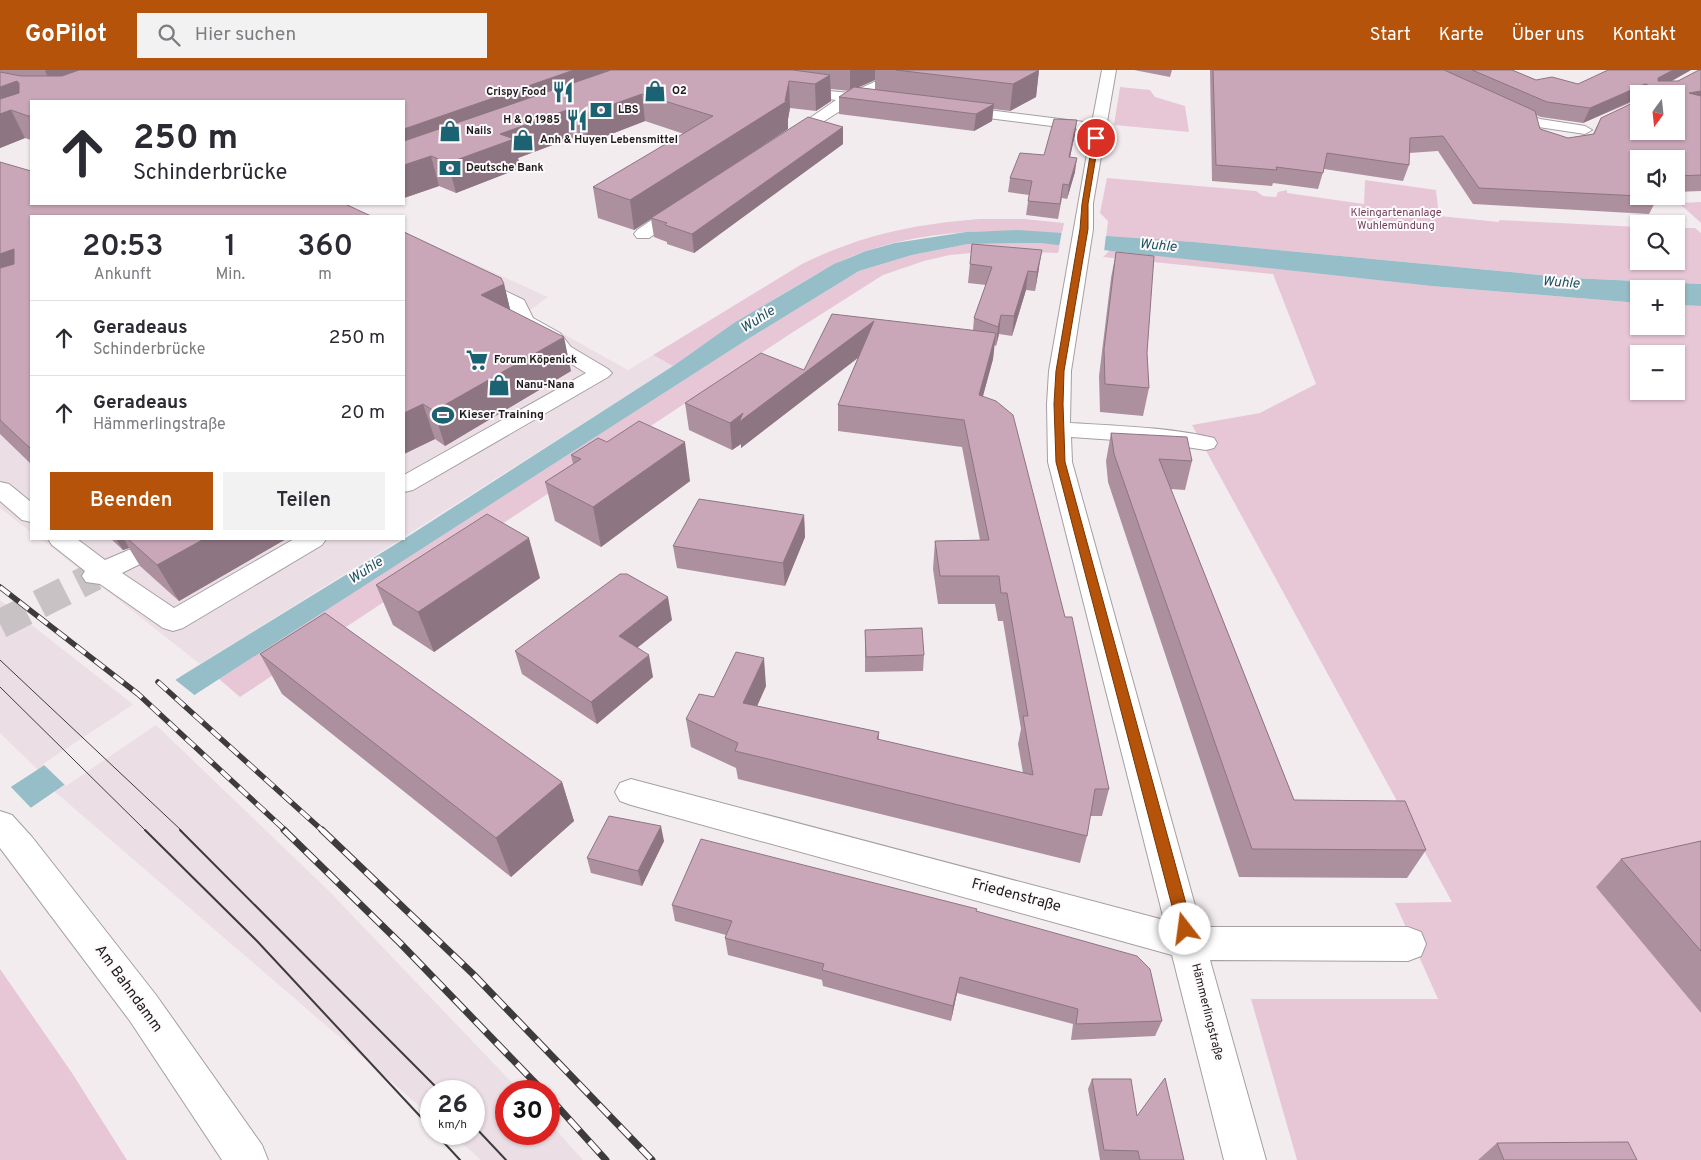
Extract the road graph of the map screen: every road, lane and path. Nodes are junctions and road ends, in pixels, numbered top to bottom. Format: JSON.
{"nodes":[{"id":1,"x":912,"y":70,"type":"edge"},
{"id":2,"x":1109,"y":70,"type":"edge"},
{"id":3,"x":783,"y":89,"type":"edge"},
{"id":4,"x":851,"y":97,"type":"junction"},
{"id":5,"x":893,"y":102,"type":"edge"},
{"id":6,"x":1494,"y":104,"type":"edge"},
{"id":7,"x":942,"y":108,"type":"edge"},
{"id":8,"x":1537,"y":123,"type":"junction"},
{"id":9,"x":1098,"y":128,"type":"junction"},
{"id":10,"x":1539,"y":140,"type":"edge"},
{"id":11,"x":1581,"y":145,"type":"edge"},
{"id":12,"x":774,"y":147,"type":"edge"},
{"id":13,"x":700,"y":196,"type":"edge"},
{"id":14,"x":643,"y":234,"type":"dead end"},
{"id":15,"x":456,"y":273,"type":"edge"},
{"id":16,"x":1059,"y":429,"type":"junction"},
{"id":17,"x":1206,"y":443,"type":"dead end"},
{"id":18,"x":405,"y":484,"type":"edge"},
{"id":19,"x":0,"y":489,"type":"edge"},
{"id":20,"x":30,"y":513,"type":"edge"},
{"id":21,"x":63,"y":540,"type":"edge"},
{"id":22,"x":311,"y":540,"type":"edge"},
{"id":23,"x":631,"y":792,"type":"dead end"},
{"id":24,"x":10,"y":836,"type":"edge"},
{"id":25,"x":1189,"y":943,"type":"junction"},
{"id":26,"x":1408,"y":944,"type":"dead end"},
{"id":27,"x":247,"y":1160,"type":"edge"},
{"id":28,"x":1245,"y":1160,"type":"edge"}],
"edges":[{"from":1,"to":4,"type":"street"},
{"from":2,"to":9,"type":"street"},
{"from":3,"to":4,"type":"street"},
{"from":4,"to":5,"type":"street"},
{"from":4,"to":12,"type":"street"},
{"from":6,"to":8,"type":"street"},
{"from":7,"to":9,"type":"street"},
{"from":8,"to":10,"type":"street"},
{"from":8,"to":11,"type":"street"},
{"from":9,"to":16,"type":"street","name":"Hämmerlingstraße"},
{"from":13,"to":14,"type":"street"},
{"from":15,"to":18,"type":"street"},
{"from":16,"to":17,"type":"street"},
{"from":16,"to":25,"type":"street","name":"Hämmerlingstraße"},
{"from":19,"to":20,"type":"street"},
{"from":21,"to":22,"type":"street"},
{"from":23,"to":25,"type":"street","name":"Friedenstraße"},
{"from":24,"to":27,"type":"street","name":"Am Bahndamm"},
{"from":25,"to":26,"type":"street","name":"Friedenstraße"},
{"from":25,"to":28,"type":"street","name":"Hämmerlingstraße"}]}
